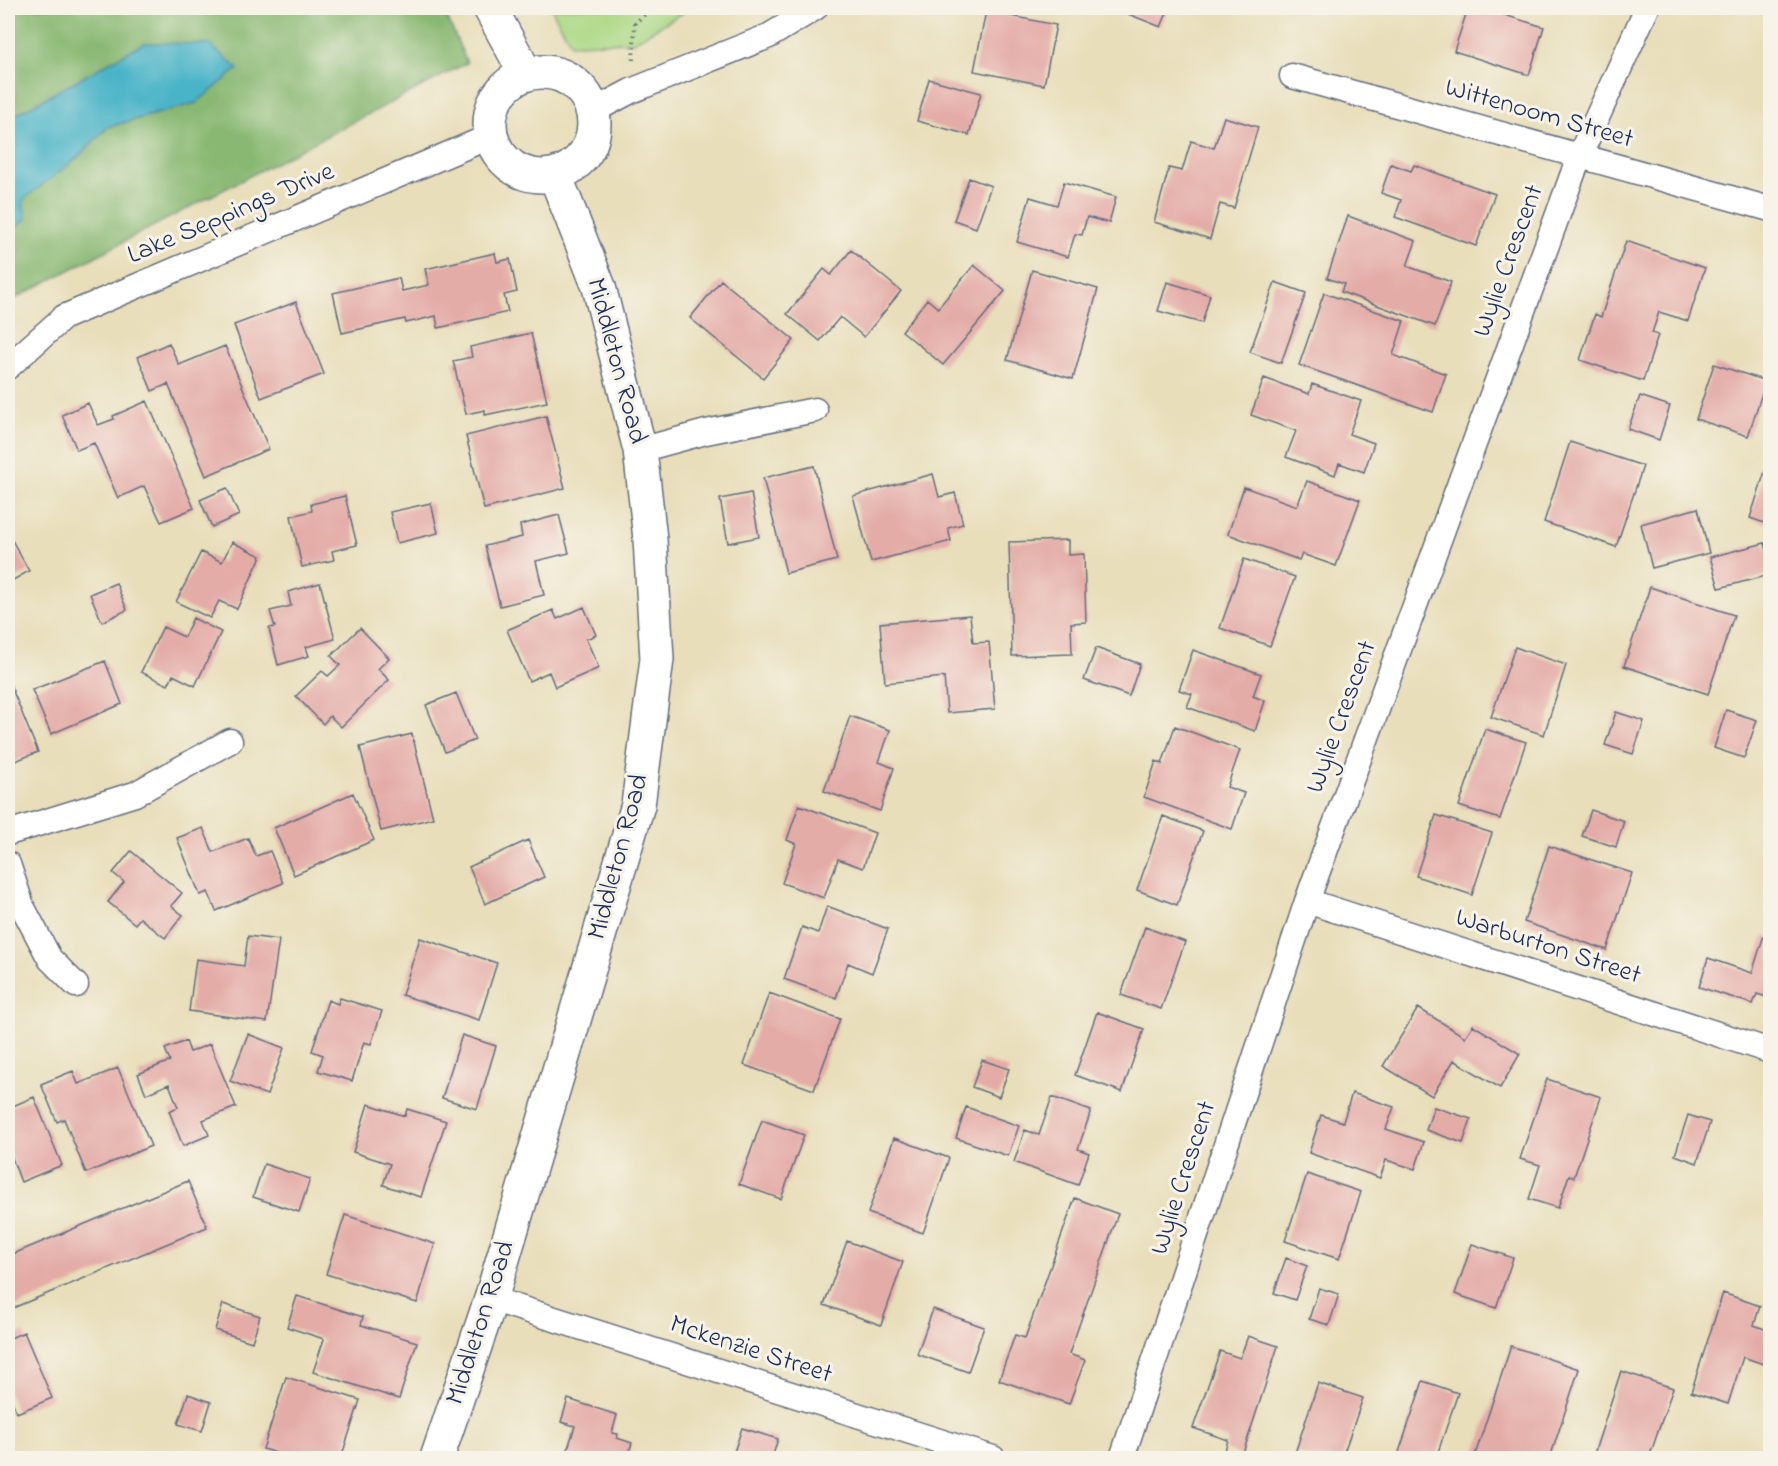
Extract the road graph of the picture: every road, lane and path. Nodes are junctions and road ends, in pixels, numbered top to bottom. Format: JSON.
{"nodes":[{"id":1,"x":490,"y":8,"type":"edge"},
{"id":2,"x":652,"y":8,"type":"edge"},
{"id":3,"x":815,"y":8,"type":"edge"},
{"id":4,"x":1647,"y":8,"type":"edge"},
{"id":5,"x":526,"y":74,"type":"junction"},
{"id":6,"x":1292,"y":76,"type":"dead end"},
{"id":7,"x":631,"y":91,"type":"junction"},
{"id":8,"x":592,"y":111,"type":"junction"},
{"id":9,"x":492,"y":136,"type":"junction"},
{"id":10,"x":1579,"y":157,"type":"junction"},
{"id":11,"x":555,"y":175,"type":"junction"},
{"id":12,"x":1770,"y":209,"type":"edge"},
{"id":13,"x":8,"y":367,"type":"edge"},
{"id":14,"x":815,"y":410,"type":"dead end"},
{"id":15,"x":640,"y":450,"type":"junction"},
{"id":16,"x":230,"y":741,"type":"dead end"},
{"id":17,"x":8,"y":833,"type":"edge"},
{"id":18,"x":8,"y":864,"type":"edge"},
{"id":19,"x":1307,"y":901,"type":"junction"},
{"id":20,"x":76,"y":985,"type":"dead end"},
{"id":21,"x":1770,"y":1051,"type":"edge"},
{"id":22,"x":491,"y":1299,"type":"junction"},
{"id":23,"x":436,"y":1458,"type":"edge"},
{"id":24,"x":993,"y":1458,"type":"edge"},
{"id":25,"x":1122,"y":1458,"type":"edge"}],
"edges":[{"from":1,"to":5,"type":"main road"},
{"from":2,"to":7,"type":"path"},
{"from":3,"to":7,"type":"street"},
{"from":4,"to":10,"type":"street","name":"Wylie Crescent"},
{"from":5,"to":8,"type":"main road"},
{"from":5,"to":9,"type":"main road"},
{"from":6,"to":10,"type":"street","name":"Wittenoom Street"},
{"from":7,"to":8,"type":"street"},
{"from":8,"to":11,"type":"main road"},
{"from":9,"to":11,"type":"main road"},
{"from":9,"to":13,"type":"street","name":"Lake Seppings Drive"},
{"from":10,"to":12,"type":"street","name":"Wittenoom Street"},
{"from":10,"to":19,"type":"street","name":"Wylie Crescent"},
{"from":11,"to":15,"type":"main road","name":"Middleton Road"},
{"from":14,"to":15,"type":"street"},
{"from":15,"to":22,"type":"main road","name":"Middleton Road"},
{"from":16,"to":17,"type":"street"},
{"from":18,"to":20,"type":"street"},
{"from":19,"to":21,"type":"street","name":"Warburton Street"},
{"from":19,"to":25,"type":"street","name":"Wylie Crescent"},
{"from":22,"to":23,"type":"main road","name":"Middleton Road"},
{"from":22,"to":24,"type":"street","name":"Mckenzie Street"}]}
